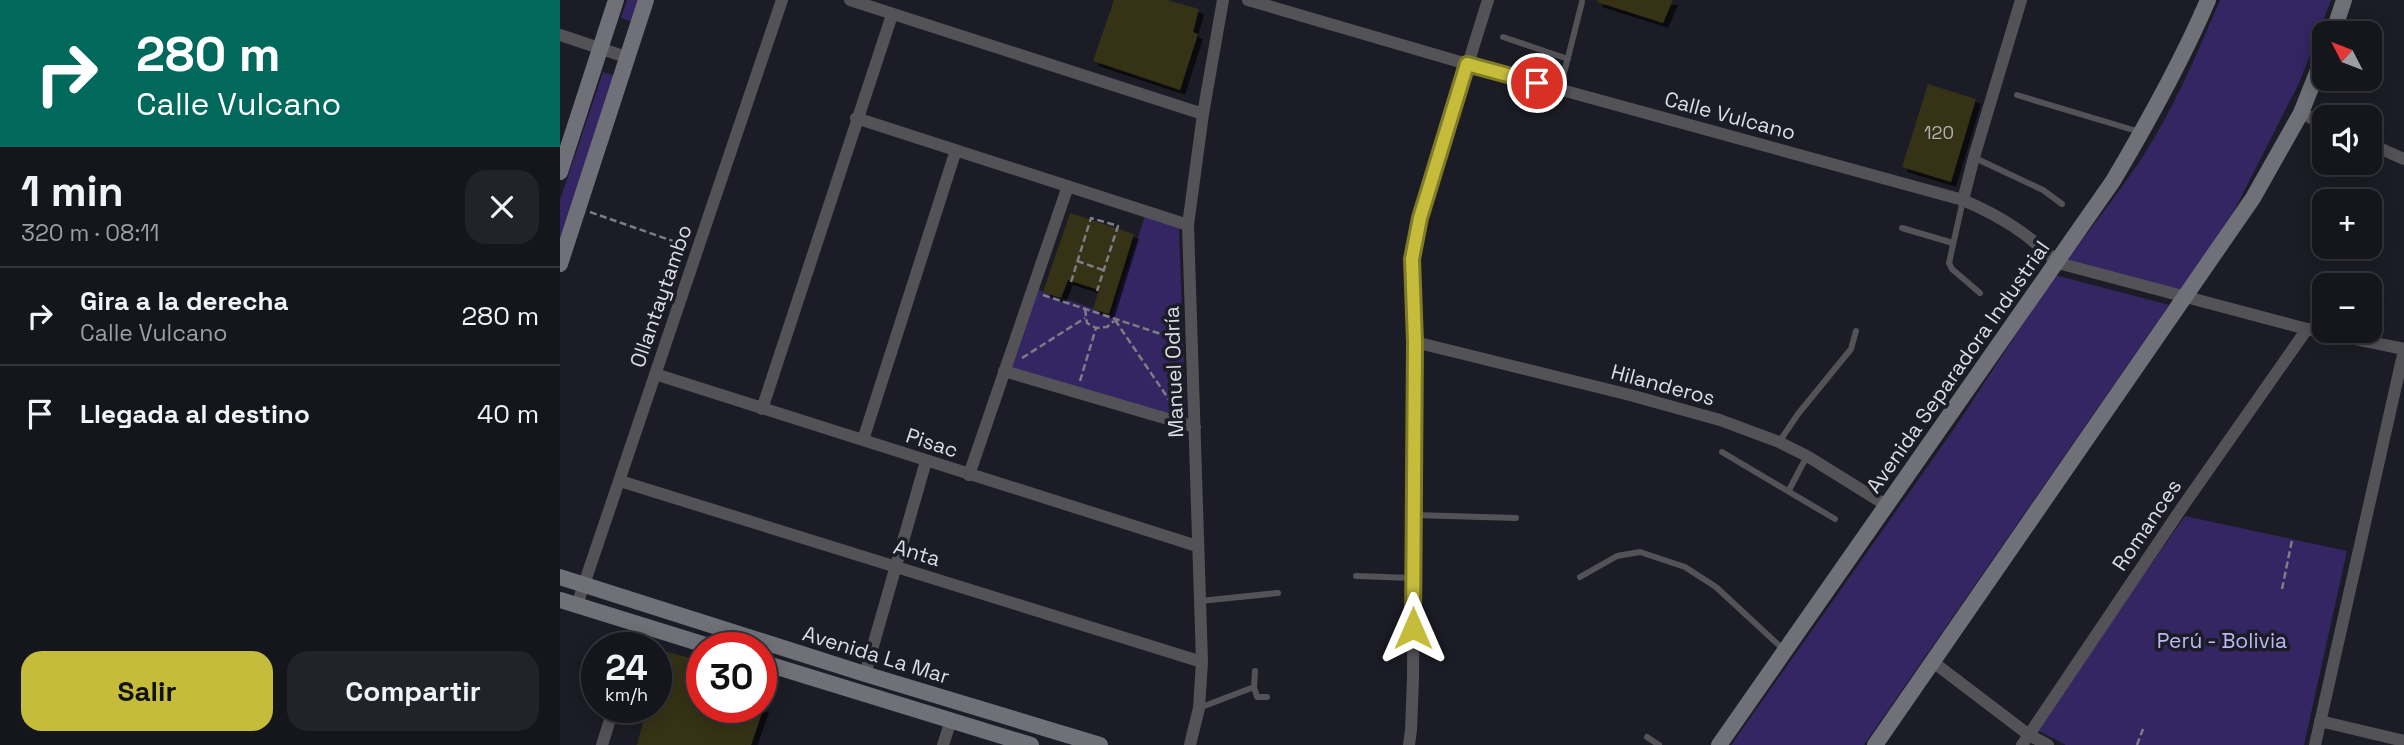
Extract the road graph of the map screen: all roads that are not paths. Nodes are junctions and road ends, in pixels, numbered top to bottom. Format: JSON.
{"nodes":[{"id":1,"x":616,"y":0,"type":"edge"},
{"id":2,"x":646,"y":0,"type":"edge"},
{"id":3,"x":782,"y":0,"type":"edge"},
{"id":4,"x":849,"y":0,"type":"edge"},
{"id":5,"x":1223,"y":0,"type":"edge"},
{"id":6,"x":1248,"y":0,"type":"edge"},
{"id":7,"x":1488,"y":0,"type":"edge"},
{"id":8,"x":2021,"y":0,"type":"edge"},
{"id":9,"x":2208,"y":0,"type":"edge"},
{"id":10,"x":2344,"y":0,"type":"edge"},
{"id":11,"x":1582,"y":2,"type":"dead end"},
{"id":12,"x":1271,"y":3,"type":"edge"},
{"id":13,"x":892,"y":15,"type":"junction"},
{"id":14,"x":2337,"y":21,"type":"edge"},
{"id":15,"x":560,"y":35,"type":"edge"},
{"id":16,"x":1503,"y":37,"type":"dead end"},
{"id":17,"x":600,"y":48,"type":"junction"},
{"id":18,"x":626,"y":57,"type":"junction"},
{"id":19,"x":1568,"y":59,"type":"junction"},
{"id":20,"x":1467,"y":64,"type":"junction"},
{"id":21,"x":2312,"y":85,"type":"edge"},
{"id":22,"x":1560,"y":89,"type":"junction"},
{"id":23,"x":2017,"y":95,"type":"dead end"},
{"id":24,"x":2301,"y":113,"type":"junction"},
{"id":25,"x":1203,"y":114,"type":"junction"},
{"id":26,"x":856,"y":118,"type":"junction"},
{"id":27,"x":2312,"y":118,"type":"edge"},
{"id":28,"x":2142,"y":133,"type":"junction"},
{"id":29,"x":2382,"y":149,"type":"edge"},
{"id":30,"x":956,"y":150,"type":"junction"},
{"id":31,"x":1974,"y":158,"type":"junction"},
{"id":32,"x":2404,"y":159,"type":"edge"},
{"id":33,"x":560,"y":172,"type":"edge"},
{"id":34,"x":1068,"y":186,"type":"junction"},
{"id":35,"x":1964,"y":200,"type":"junction"},
{"id":36,"x":2062,"y":204,"type":"dead end"},
{"id":37,"x":1188,"y":225,"type":"junction"},
{"id":38,"x":1902,"y":228,"type":"dead end"},
{"id":39,"x":1953,"y":243,"type":"junction"},
{"id":40,"x":2058,"y":262,"type":"junction"},
{"id":41,"x":560,"y":264,"type":"edge"},
{"id":42,"x":1980,"y":293,"type":"dead end"},
{"id":43,"x":2186,"y":298,"type":"junction"},
{"id":44,"x":2307,"y":329,"type":"junction"},
{"id":45,"x":1856,"y":331,"type":"dead end"},
{"id":46,"x":1415,"y":342,"type":"junction"},
{"id":47,"x":2404,"y":350,"type":"edge"},
{"id":48,"x":1004,"y":371,"type":"junction"},
{"id":49,"x":655,"y":374,"type":"junction"},
{"id":50,"x":762,"y":409,"type":"junction"},
{"id":51,"x":1195,"y":427,"type":"junction"},
{"id":52,"x":863,"y":440,"type":"junction"},
{"id":53,"x":1779,"y":442,"type":"junction"},
{"id":54,"x":1722,"y":452,"type":"dead end"},
{"id":55,"x":1807,"y":456,"type":"junction"},
{"id":56,"x":926,"y":461,"type":"junction"},
{"id":57,"x":969,"y":475,"type":"junction"},
{"id":58,"x":620,"y":481,"type":"junction"},
{"id":59,"x":1789,"y":490,"type":"junction"},
{"id":60,"x":1886,"y":505,"type":"junction"},
{"id":61,"x":1414,"y":515,"type":"junction"},
{"id":62,"x":1516,"y":518,"type":"dead end"},
{"id":63,"x":1835,"y":519,"type":"dead end"},
{"id":64,"x":1197,"y":546,"type":"junction"},
{"id":65,"x":896,"y":566,"type":"junction"},
{"id":66,"x":1356,"y":576,"type":"dead end"},
{"id":67,"x":560,"y":577,"type":"edge"},
{"id":68,"x":1580,"y":577,"type":"dead end"},
{"id":69,"x":1413,"y":578,"type":"junction"},
{"id":70,"x":584,"y":586,"type":"junction"},
{"id":71,"x":1278,"y":593,"type":"dead end"},
{"id":72,"x":560,"y":600,"type":"edge"},
{"id":73,"x":1200,"y":601,"type":"junction"},
{"id":74,"x":578,"y":605,"type":"junction"},
{"id":75,"x":640,"y":624,"type":"junction"},
{"id":76,"x":638,"y":632,"type":"edge"},
{"id":77,"x":686,"y":639,"type":"edge"},
{"id":78,"x":1785,"y":651,"type":"junction"},
{"id":79,"x":1202,"y":662,"type":"junction"},
{"id":80,"x":1933,"y":662,"type":"junction"},
{"id":81,"x":777,"y":667,"type":"edge"},
{"id":82,"x":1255,"y":671,"type":"dead end"},
{"id":83,"x":865,"y":674,"type":"junction"},
{"id":84,"x":1254,"y":687,"type":"junction"},
{"id":85,"x":1267,"y":697,"type":"dead end"},
{"id":86,"x":1199,"y":708,"type":"junction"},
{"id":87,"x":951,"y":720,"type":"junction"},
{"id":88,"x":2320,"y":721,"type":"junction"},
{"id":89,"x":609,"y":723,"type":"edge"},
{"id":90,"x":1647,"y":737,"type":"dead end"},
{"id":91,"x":2026,"y":740,"type":"edge"},
{"id":92,"x":2404,"y":741,"type":"edge"},
{"id":93,"x":602,"y":745,"type":"edge"},
{"id":94,"x":943,"y":745,"type":"edge"},
{"id":95,"x":1031,"y":745,"type":"edge"},
{"id":96,"x":1100,"y":745,"type":"edge"},
{"id":97,"x":1190,"y":745,"type":"edge"},
{"id":98,"x":1409,"y":745,"type":"edge"},
{"id":99,"x":1659,"y":745,"type":"edge"},
{"id":100,"x":1719,"y":745,"type":"edge"},
{"id":101,"x":1875,"y":745,"type":"edge"},
{"id":102,"x":2048,"y":745,"type":"edge"},
{"id":103,"x":2315,"y":745,"type":"edge"}],
"edges":[{"from":1,"to":17,"type":"main road"},
{"from":2,"to":18,"type":"main road"},
{"from":3,"to":49,"type":"street","name":"Ollantaytambo"},
{"from":4,"to":13,"type":"street"},
{"from":5,"to":25,"type":"street","name":"Manuel Odría"},
{"from":6,"to":12,"type":"street","name":"Calle Vulcano"},
{"from":7,"to":20,"type":"street"},
{"from":8,"to":31,"type":"street"},
{"from":9,"to":28,"type":"main road","name":"Avenida Separadora Industrial"},
{"from":10,"to":14,"type":"main road"},
{"from":11,"to":19,"type":"lane"},
{"from":12,"to":20,"type":"street","name":"Calle Vulcano"},
{"from":13,"to":25,"type":"street"},
{"from":13,"to":26,"type":"street"},
{"from":15,"to":17,"type":"street"},
{"from":16,"to":19,"type":"lane"},
{"from":17,"to":18,"type":"street"},
{"from":17,"to":33,"type":"main road"},
{"from":18,"to":41,"type":"main road"},
{"from":19,"to":22,"type":"lane"},
{"from":20,"to":22,"type":"street","name":"Calle Vulcano"},
{"from":20,"to":46,"type":"street"},
{"from":21,"to":24,"type":"main road"},
{"from":22,"to":35,"type":"street","name":"Calle Vulcano"},
{"from":23,"to":28,"type":"lane"},
{"from":24,"to":27,"type":"street"},
{"from":24,"to":43,"type":"main road"},
{"from":25,"to":37,"type":"street","name":"Manuel Odría"},
{"from":26,"to":30,"type":"street"},
{"from":26,"to":50,"type":"street"},
{"from":28,"to":40,"type":"main road","name":"Avenida Separadora Industrial"},
{"from":29,"to":32,"type":"street"},
{"from":30,"to":34,"type":"street"},
{"from":30,"to":52,"type":"street"},
{"from":31,"to":35,"type":"street"},
{"from":31,"to":36,"type":"lane"},
{"from":34,"to":37,"type":"street"},
{"from":34,"to":48,"type":"street"},
{"from":35,"to":39,"type":"lane"},
{"from":35,"to":40,"type":"street","name":"Calle Vulcano"},
{"from":37,"to":51,"type":"street","name":"Manuel Odría"},
{"from":38,"to":39,"type":"lane"},
{"from":39,"to":42,"type":"lane"},
{"from":40,"to":43,"type":"street","name":"Calle Vulcano"},
{"from":40,"to":60,"type":"main road","name":"Avenida Separadora Industrial"},
{"from":43,"to":44,"type":"street","name":"Calle Vulcano"},
{"from":43,"to":80,"type":"main road"},
{"from":44,"to":47,"type":"street","name":"Calle Vulcano"},
{"from":44,"to":91,"type":"street","name":"Romances"},
{"from":45,"to":53,"type":"lane"},
{"from":46,"to":53,"type":"street","name":"Hilanderos"},
{"from":46,"to":61,"type":"street"},
{"from":47,"to":88,"type":"street"},
{"from":48,"to":51,"type":"street"},
{"from":48,"to":57,"type":"street"},
{"from":49,"to":50,"type":"street","name":"Pisac"},
{"from":49,"to":58,"type":"street","name":"Ollantaytambo"},
{"from":50,"to":52,"type":"street","name":"Pisac"},
{"from":51,"to":64,"type":"street","name":"Manuel Odría"},
{"from":52,"to":56,"type":"street","name":"Pisac"},
{"from":53,"to":55,"type":"street","name":"Hilanderos"},
{"from":54,"to":59,"type":"lane"},
{"from":55,"to":59,"type":"lane"},
{"from":55,"to":60,"type":"street","name":"Hilanderos"},
{"from":56,"to":57,"type":"street","name":"Pisac"},
{"from":56,"to":65,"type":"street"},
{"from":57,"to":64,"type":"street","name":"Pisac"},
{"from":58,"to":65,"type":"street","name":"Anta"},
{"from":58,"to":70,"type":"street","name":"Ollantaytambo"},
{"from":59,"to":63,"type":"lane"},
{"from":60,"to":78,"type":"main road","name":"Avenida Separadora Industrial"},
{"from":61,"to":62,"type":"lane"},
{"from":61,"to":69,"type":"street"},
{"from":64,"to":73,"type":"street","name":"Manuel Odría"},
{"from":65,"to":79,"type":"street","name":"Anta"},
{"from":65,"to":83,"type":"street"},
{"from":66,"to":69,"type":"lane"},
{"from":67,"to":70,"type":"main road","name":"Avenida La Mar"},
{"from":68,"to":78,"type":"lane"},
{"from":69,"to":98,"type":"street"},
{"from":70,"to":74,"type":"street","name":"Ollantaytambo"},
{"from":70,"to":83,"type":"main road","name":"Avenida La Mar"},
{"from":71,"to":73,"type":"lane"},
{"from":72,"to":74,"type":"main road"},
{"from":73,"to":79,"type":"street","name":"Manuel Odría"},
{"from":74,"to":75,"type":"main road"},
{"from":75,"to":76,"type":"street"},
{"from":75,"to":77,"type":"main road"},
{"from":78,"to":100,"type":"main road","name":"Avenida Separadora Industrial"},
{"from":79,"to":86,"type":"street","name":"Manuel Odría"},
{"from":80,"to":91,"type":"street"},
{"from":80,"to":101,"type":"main road"},
{"from":81,"to":87,"type":"main road","name":"Avenida La Mar"},
{"from":82,"to":84,"type":"lane"},
{"from":83,"to":96,"type":"main road","name":"Avenida La Mar"},
{"from":84,"to":85,"type":"lane"},
{"from":84,"to":86,"type":"lane"},
{"from":86,"to":97,"type":"street","name":"Manuel Odría"},
{"from":87,"to":94,"type":"street"},
{"from":87,"to":95,"type":"main road","name":"Avenida La Mar"},
{"from":88,"to":92,"type":"street"},
{"from":88,"to":103,"type":"street"},
{"from":89,"to":93,"type":"street"},
{"from":90,"to":99,"type":"lane"},
{"from":91,"to":102,"type":"street"}]}
